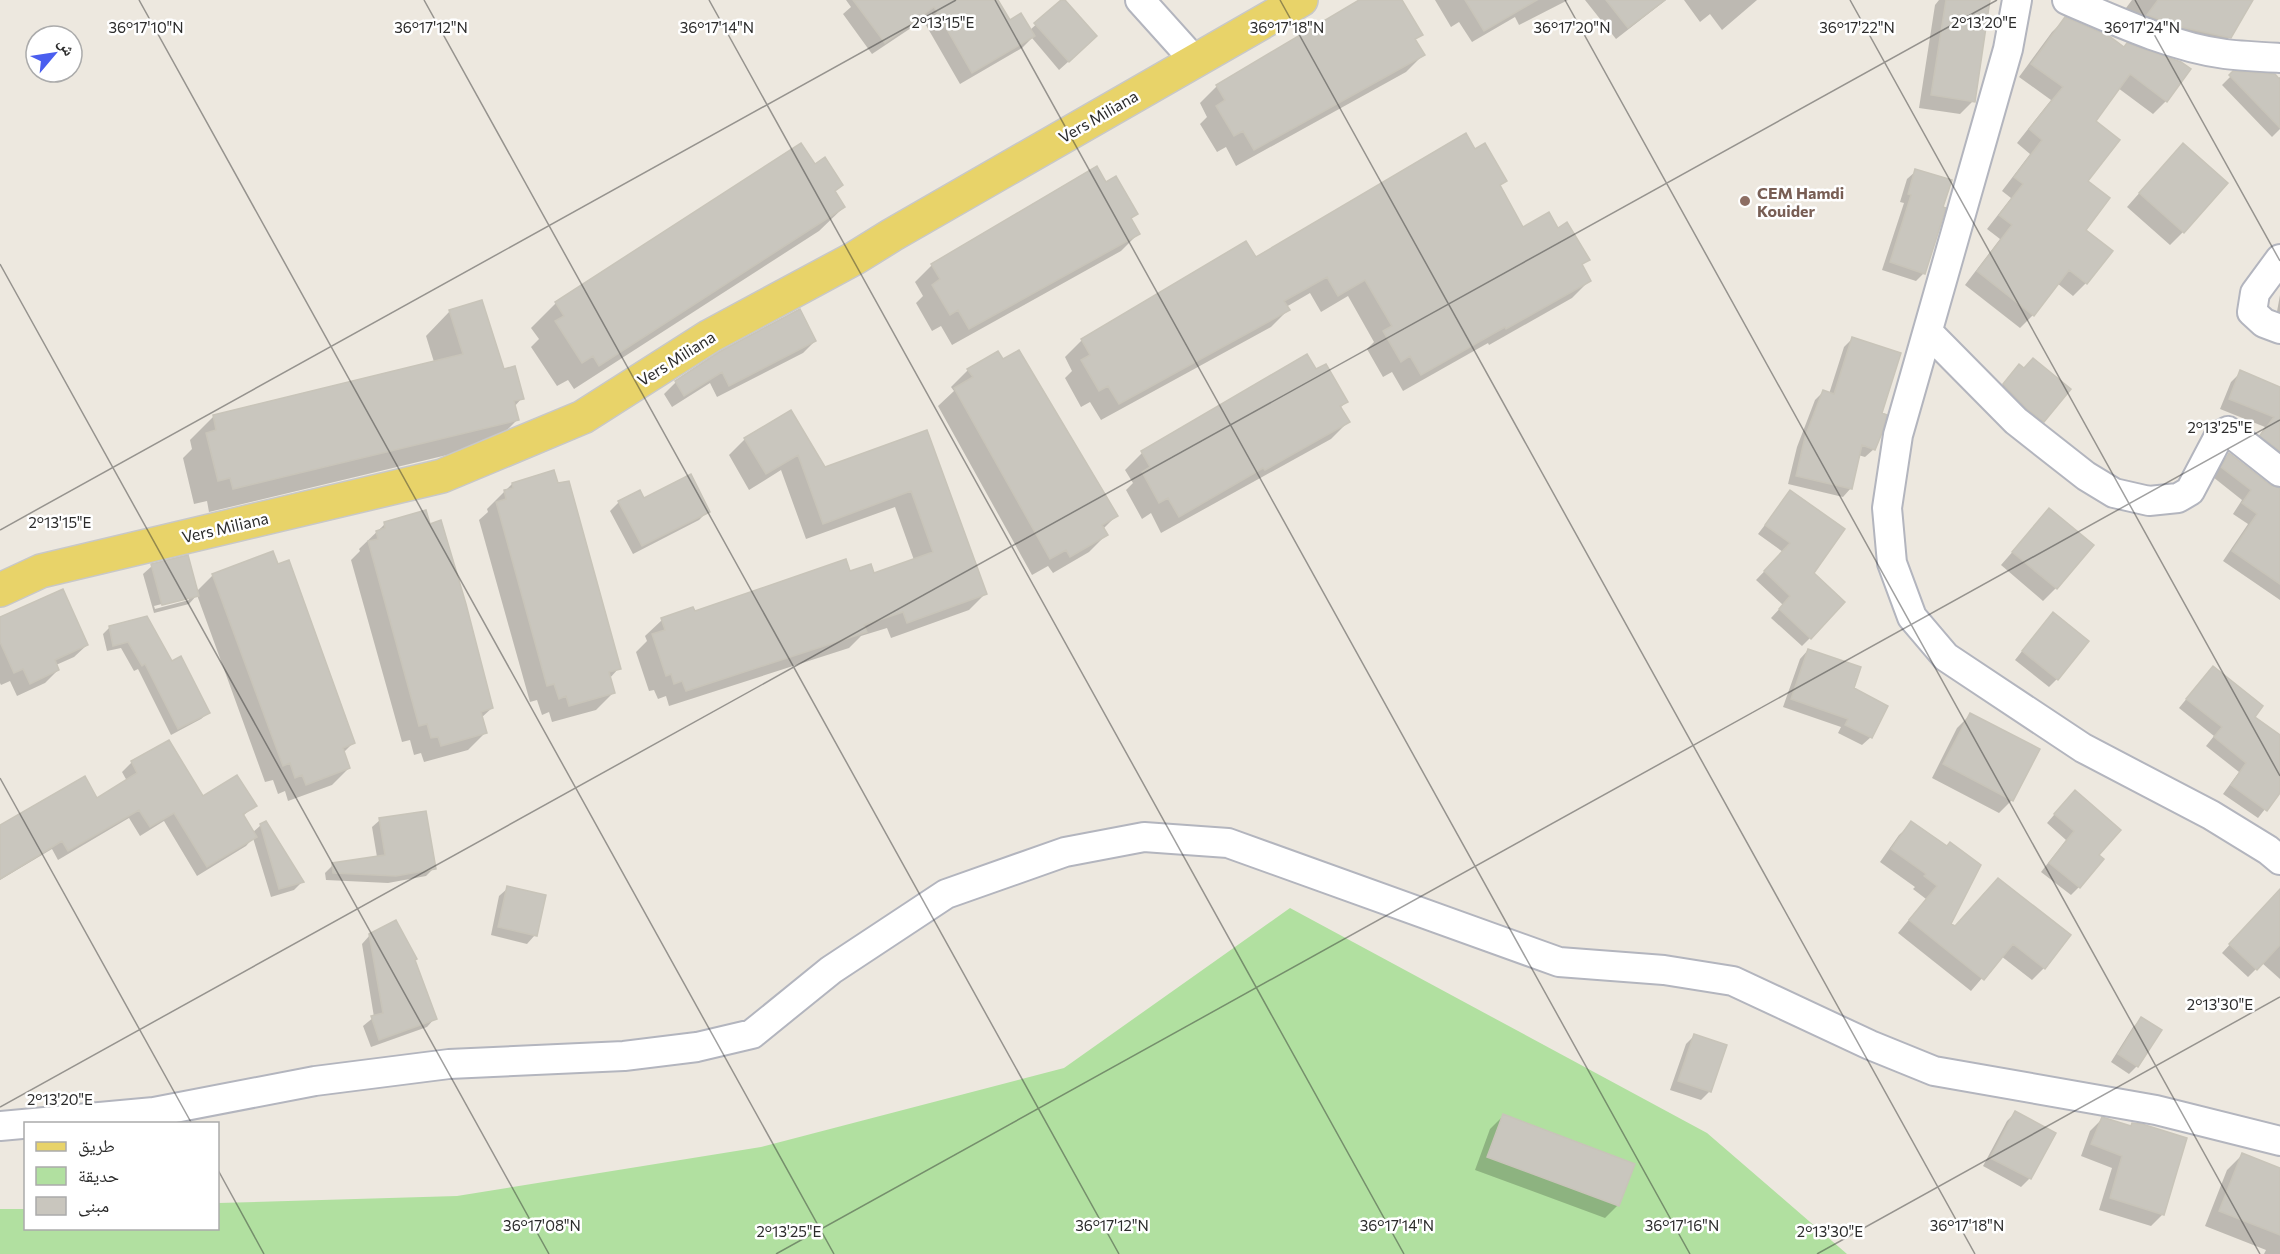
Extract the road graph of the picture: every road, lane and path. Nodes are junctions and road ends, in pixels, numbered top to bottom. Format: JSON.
{"nodes":[{"id":1,"x":1140,"y":0,"type":"edge"},
{"id":2,"x":1301,"y":0,"type":"edge"},
{"id":3,"x":2017,"y":0,"type":"edge"},
{"id":4,"x":2067,"y":0,"type":"edge"},
{"id":5,"x":2280,"y":58,"type":"edge"},
{"id":6,"x":1194,"y":60,"type":"junction"},
{"id":7,"x":2280,"y":259,"type":"edge"},
{"id":8,"x":2280,"y":328,"type":"edge"},
{"id":9,"x":1928,"y":332,"type":"junction"},
{"id":10,"x":2280,"y":472,"type":"edge"},
{"id":11,"x":0,"y":590,"type":"edge"},
{"id":12,"x":2280,"y":860,"type":"edge"},
{"id":13,"x":44,"y":1122,"type":"edge"},
{"id":14,"x":24,"y":1124,"type":"edge"},
{"id":15,"x":0,"y":1126,"type":"edge"},
{"id":16,"x":2280,"y":1141,"type":"edge"}],
"edges":[{"from":1,"to":6,"type":"street"},
{"from":2,"to":6,"type":"main road","name":"Vers Miliana"},
{"from":3,"to":9,"type":"street"},
{"from":4,"to":5,"type":"street"},
{"from":6,"to":11,"type":"main road","name":"Vers Miliana"},
{"from":7,"to":8,"type":"street"},
{"from":9,"to":10,"type":"street"},
{"from":9,"to":12,"type":"street"},
{"from":13,"to":16,"type":"street"},
{"from":14,"to":15,"type":"street"}]}
